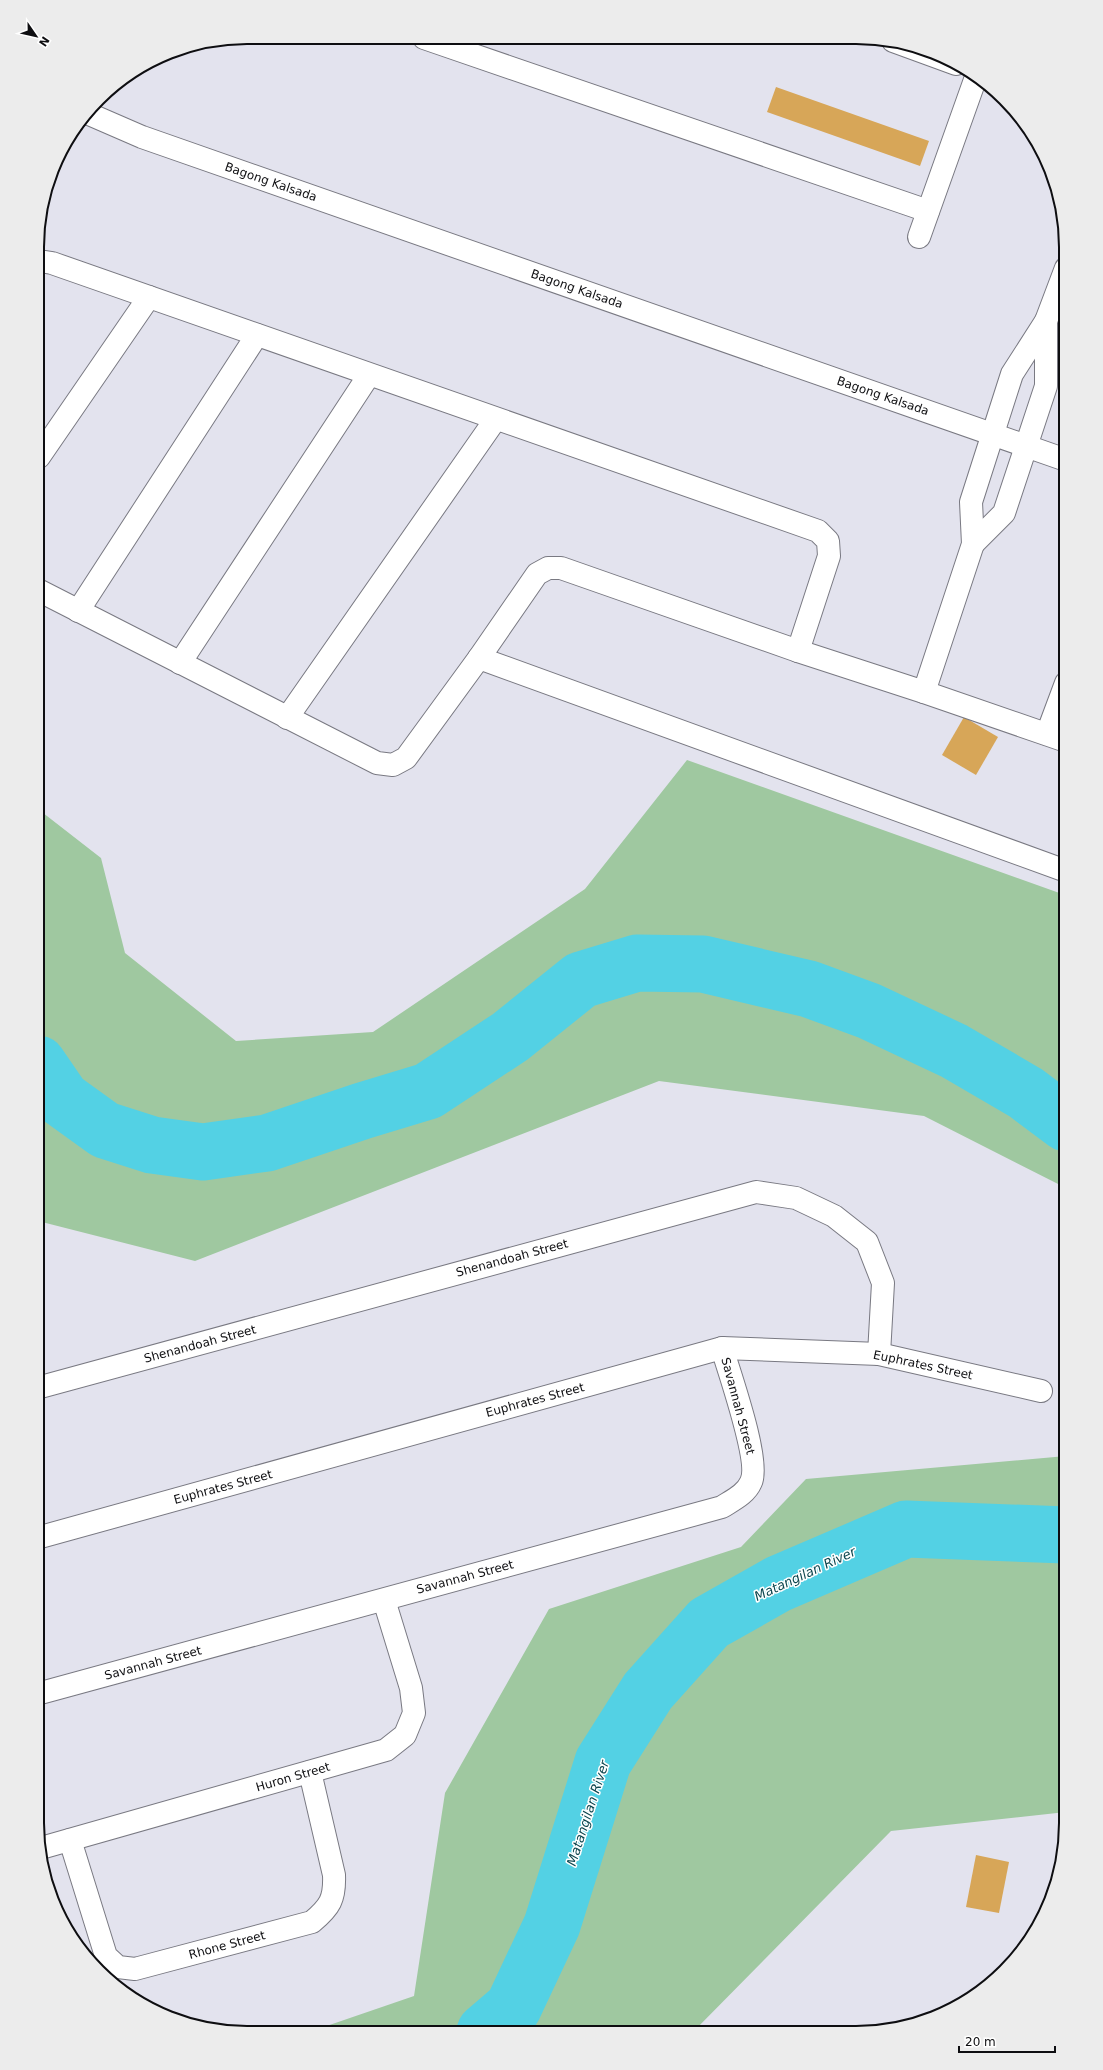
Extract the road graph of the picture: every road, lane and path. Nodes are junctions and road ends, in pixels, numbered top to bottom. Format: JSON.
{"nodes":[{"id":1,"x":441,"y":44,"type":"edge"},
{"id":2,"x":974,"y":82,"type":"edge"},
{"id":3,"x":92,"y":115,"type":"edge"},
{"id":4,"x":928,"y":211,"type":"junction"},
{"id":5,"x":919,"y":237,"type":"dead end"},
{"id":6,"x":44,"y":262,"type":"edge"},
{"id":7,"x":1059,"y":287,"type":"edge"},
{"id":8,"x":149,"y":297,"type":"junction"},
{"id":9,"x":1046,"y":321,"type":"junction"},
{"id":10,"x":257,"y":335,"type":"junction"},
{"id":11,"x":369,"y":375,"type":"junction"},
{"id":12,"x":495,"y":420,"type":"junction"},
{"id":13,"x":993,"y":434,"type":"junction"},
{"id":14,"x":1026,"y":446,"type":"junction"},
{"id":15,"x":44,"y":447,"type":"edge"},
{"id":16,"x":1059,"y":458,"type":"edge"},
{"id":17,"x":973,"y":544,"type":"junction"},
{"id":18,"x":44,"y":593,"type":"edge"},
{"id":19,"x":78,"y":611,"type":"junction"},
{"id":20,"x":798,"y":651,"type":"junction"},
{"id":21,"x":479,"y":658,"type":"junction"},
{"id":22,"x":180,"y":663,"type":"junction"},
{"id":23,"x":924,"y":692,"type":"junction"},
{"id":24,"x":287,"y":718,"type":"junction"},
{"id":25,"x":1059,"y":726,"type":"edge"},
{"id":26,"x":1057,"y":738,"type":"edge"},
{"id":27,"x":1059,"y":868,"type":"edge"},
{"id":28,"x":722,"y":1348,"type":"junction"},
{"id":29,"x":879,"y":1354,"type":"junction"},
{"id":30,"x":44,"y":1386,"type":"edge"},
{"id":31,"x":1041,"y":1391,"type":"dead end"},
{"id":32,"x":44,"y":1536,"type":"edge"},
{"id":33,"x":384,"y":1600,"type":"junction"},
{"id":34,"x":44,"y":1692,"type":"edge"},
{"id":35,"x":310,"y":1772,"type":"junction"},
{"id":36,"x":70,"y":1840,"type":"junction"},
{"id":37,"x":46,"y":1847,"type":"edge"}],
"edges":[{"from":1,"to":4,"type":"street"},
{"from":2,"to":4,"type":"street"},
{"from":3,"to":13,"type":"street","name":"Bagong Kalsada"},
{"from":4,"to":5,"type":"street"},
{"from":6,"to":8,"type":"street"},
{"from":7,"to":9,"type":"street"},
{"from":8,"to":10,"type":"street"},
{"from":8,"to":15,"type":"street"},
{"from":9,"to":13,"type":"street"},
{"from":9,"to":14,"type":"street"},
{"from":10,"to":11,"type":"street"},
{"from":10,"to":19,"type":"street"},
{"from":11,"to":12,"type":"street"},
{"from":11,"to":22,"type":"street"},
{"from":12,"to":20,"type":"street"},
{"from":12,"to":24,"type":"street"},
{"from":13,"to":14,"type":"street","name":"Bagong Kalsada"},
{"from":13,"to":17,"type":"street"},
{"from":14,"to":16,"type":"street","name":"Bagong Kalsada"},
{"from":14,"to":17,"type":"street"},
{"from":17,"to":23,"type":"street"},
{"from":18,"to":19,"type":"street"},
{"from":19,"to":22,"type":"street"},
{"from":20,"to":21,"type":"street"},
{"from":20,"to":23,"type":"street"},
{"from":21,"to":24,"type":"street"},
{"from":21,"to":27,"type":"street"},
{"from":22,"to":24,"type":"street"},
{"from":23,"to":26,"type":"street"},
{"from":25,"to":26,"type":"street"},
{"from":28,"to":29,"type":"street","name":"Euphrates Street"},
{"from":28,"to":32,"type":"street","name":"Euphrates Street"},
{"from":28,"to":33,"type":"street","name":"Savannah Street"},
{"from":29,"to":30,"type":"street","name":"Shenandoah Street"},
{"from":29,"to":31,"type":"street","name":"Euphrates Street"},
{"from":33,"to":34,"type":"street","name":"Savannah Street"},
{"from":33,"to":35,"type":"street","name":"Huron Street"},
{"from":35,"to":36,"type":"street","name":"Huron Street"},
{"from":35,"to":36,"type":"street","name":"Rhone Street"},
{"from":36,"to":37,"type":"street","name":"Huron Street"}]}
